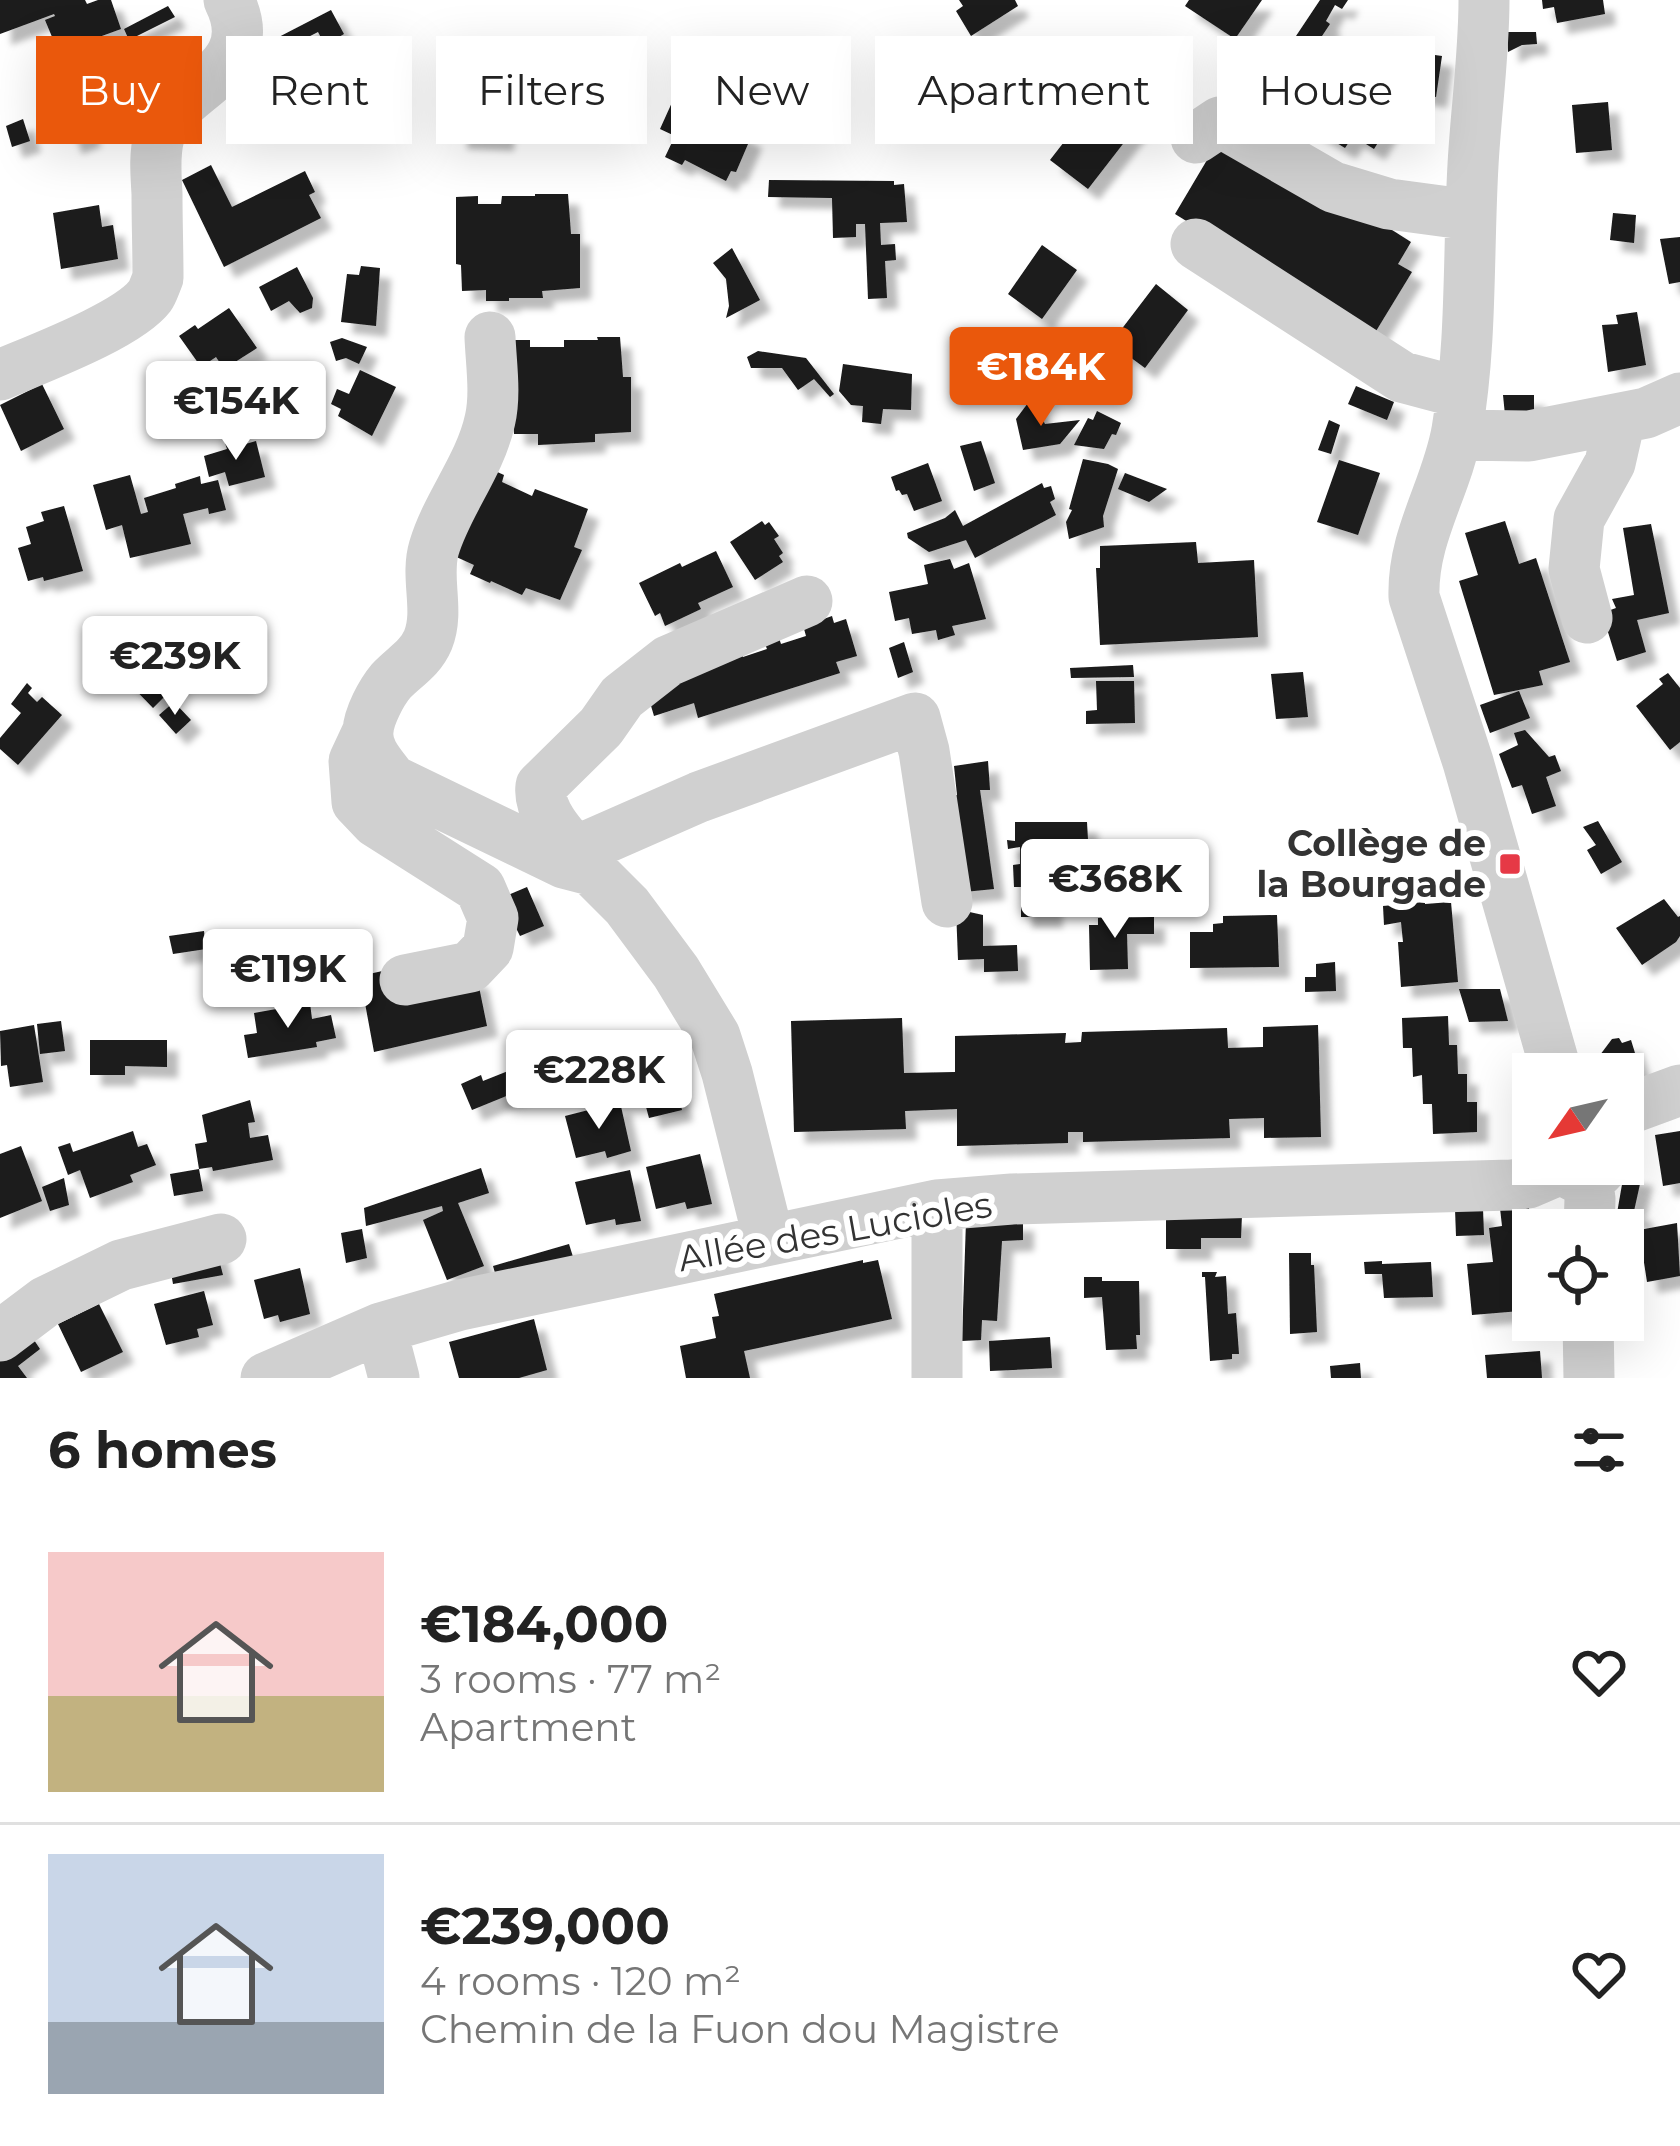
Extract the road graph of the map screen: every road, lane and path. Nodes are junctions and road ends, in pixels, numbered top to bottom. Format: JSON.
{"nodes":[{"id":1,"x":230,"y":0,"type":"edge"},
{"id":2,"x":1484,"y":0,"type":"edge"},
{"id":3,"x":1196,"y":138,"type":"dead end"},
{"id":4,"x":1471,"y":215,"type":"junction"},
{"id":5,"x":1196,"y":244,"type":"dead end"},
{"id":6,"x":490,"y":337,"type":"dead end"},
{"id":7,"x":0,"y":375,"type":"edge"},
{"id":8,"x":1680,"y":398,"type":"edge"},
{"id":9,"x":1459,"y":414,"type":"junction"},
{"id":10,"x":1620,"y":418,"type":"junction"},
{"id":11,"x":808,"y":601,"type":"dead end"},
{"id":12,"x":1587,"y":618,"type":"dead end"},
{"id":13,"x":368,"y":731,"type":"junction"},
{"id":14,"x":583,"y":861,"type":"junction"},
{"id":15,"x":946,"y":902,"type":"dead end"},
{"id":16,"x":405,"y":980,"type":"dead end"},
{"id":17,"x":1551,"y":1053,"type":"edge"},
{"id":18,"x":1680,"y":1090,"type":"edge"},
{"id":19,"x":1644,"y":1103,"type":"edge"},
{"id":20,"x":1512,"y":1185,"type":"edge"},
{"id":21,"x":938,"y":1205,"type":"junction"},
{"id":22,"x":221,"y":1239,"type":"dead end"},
{"id":23,"x":770,"y":1240,"type":"junction"},
{"id":24,"x":381,"y":1328,"type":"junction"},
{"id":25,"x":0,"y":1336,"type":"edge"},
{"id":26,"x":1588,"y":1341,"type":"edge"},
{"id":27,"x":266,"y":1378,"type":"edge"},
{"id":28,"x":394,"y":1378,"type":"edge"},
{"id":29,"x":937,"y":1378,"type":"edge"},
{"id":30,"x":1589,"y":1378,"type":"edge"}],
"edges":[{"from":1,"to":7,"type":"street"},
{"from":2,"to":4,"type":"street"},
{"from":3,"to":4,"type":"street"},
{"from":4,"to":9,"type":"street"},
{"from":5,"to":9,"type":"street"},
{"from":6,"to":13,"type":"street"},
{"from":8,"to":10,"type":"street"},
{"from":9,"to":10,"type":"street"},
{"from":9,"to":17,"type":"street"},
{"from":10,"to":12,"type":"street"},
{"from":11,"to":14,"type":"street"},
{"from":13,"to":14,"type":"street"},
{"from":13,"to":16,"type":"street"},
{"from":14,"to":15,"type":"street"},
{"from":14,"to":23,"type":"street"},
{"from":18,"to":19,"type":"street"},
{"from":20,"to":21,"type":"street","name":"Allée des Lucioles"},
{"from":21,"to":23,"type":"street","name":"Allée des Lucioles"},
{"from":21,"to":29,"type":"street"},
{"from":22,"to":25,"type":"street"},
{"from":23,"to":24,"type":"street","name":"Allée des Lucioles"},
{"from":24,"to":27,"type":"street","name":"Allée des Lucioles"},
{"from":24,"to":28,"type":"street"},
{"from":26,"to":30,"type":"street"}]}
